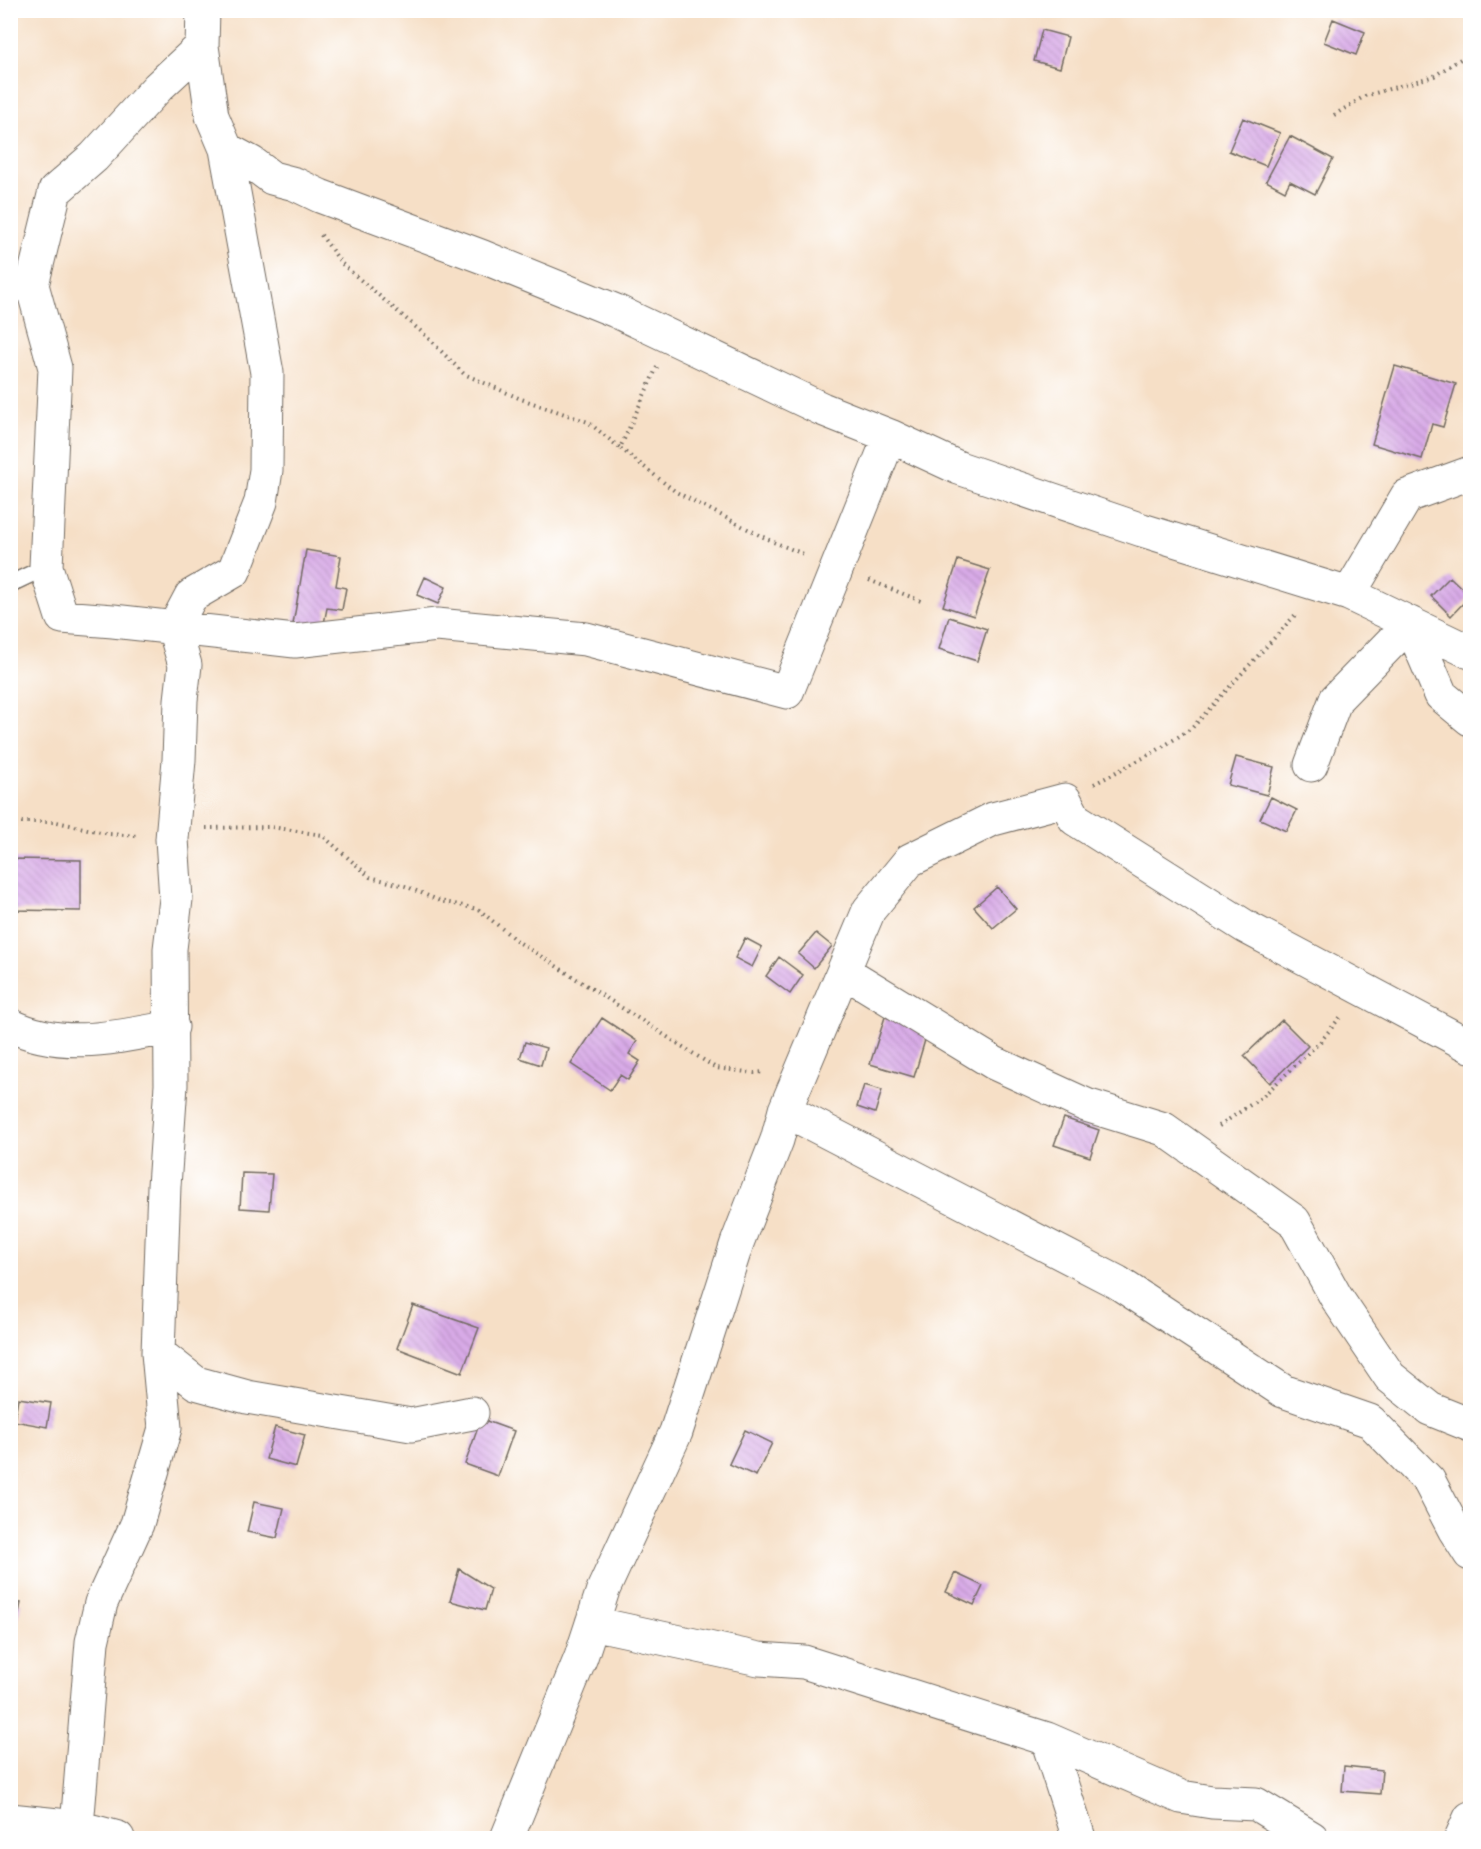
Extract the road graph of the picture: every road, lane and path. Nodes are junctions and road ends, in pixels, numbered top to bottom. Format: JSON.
{"nodes":[{"id":1,"x":203,"y":10,"type":"edge"},
{"id":2,"x":202,"y":46,"type":"junction"},
{"id":3,"x":1470,"y":53,"type":"edge"},
{"id":4,"x":1334,"y":115,"type":"dead end"},
{"id":5,"x":226,"y":149,"type":"junction"},
{"id":6,"x":316,"y":227,"type":"dead end"},
{"id":7,"x":671,"y":337,"type":"junction"},
{"id":8,"x":890,"y":436,"type":"junction"},
{"id":9,"x":620,"y":448,"type":"junction"},
{"id":10,"x":1470,"y":473,"type":"edge"},
{"id":11,"x":46,"y":567,"type":"junction"},
{"id":12,"x":837,"y":567,"type":"junction"},
{"id":13,"x":10,"y":584,"type":"edge"},
{"id":14,"x":1334,"y":589,"type":"junction"},
{"id":15,"x":921,"y":601,"type":"dead end"},
{"id":16,"x":1410,"y":623,"type":"junction"},
{"id":17,"x":174,"y":628,"type":"junction"},
{"id":18,"x":1470,"y":652,"type":"edge"},
{"id":19,"x":1470,"y":719,"type":"edge"},
{"id":20,"x":1311,"y":765,"type":"dead end"},
{"id":21,"x":1065,"y":800,"type":"junction"},
{"id":22,"x":10,"y":818,"type":"edge"},
{"id":23,"x":172,"y":839,"type":"junction"},
{"id":24,"x":845,"y":972,"type":"junction"},
{"id":25,"x":1365,"y":989,"type":"junction"},
{"id":26,"x":10,"y":1025,"type":"edge"},
{"id":27,"x":172,"y":1027,"type":"junction"},
{"id":28,"x":1470,"y":1046,"type":"edge"},
{"id":29,"x":806,"y":1063,"type":"junction"},
{"id":30,"x":785,"y":1110,"type":"junction"},
{"id":31,"x":1190,"y":1148,"type":"junction"},
{"id":32,"x":158,"y":1353,"type":"junction"},
{"id":33,"x":472,"y":1413,"type":"dead end"},
{"id":34,"x":1470,"y":1425,"type":"edge"},
{"id":35,"x":1470,"y":1554,"type":"edge"},
{"id":36,"x":592,"y":1623,"type":"junction"},
{"id":37,"x":1047,"y":1739,"type":"junction"},
{"id":38,"x":1470,"y":1818,"type":"edge"},
{"id":39,"x":10,"y":1820,"type":"edge"},
{"id":40,"x":77,"y":1827,"type":"junction"},
{"id":41,"x":118,"y":1839,"type":"edge"},
{"id":42,"x":507,"y":1839,"type":"edge"},
{"id":43,"x":1078,"y":1839,"type":"edge"},
{"id":44,"x":1312,"y":1839,"type":"edge"},
{"id":45,"x":1461,"y":1839,"type":"edge"}],
"edges":[{"from":1,"to":2,"type":"street"},
{"from":2,"to":5,"type":"street"},
{"from":2,"to":11,"type":"street"},
{"from":3,"to":4,"type":"path"},
{"from":5,"to":7,"type":"street"},
{"from":5,"to":17,"type":"street"},
{"from":6,"to":9,"type":"path"},
{"from":7,"to":8,"type":"street"},
{"from":7,"to":9,"type":"path"},
{"from":8,"to":12,"type":"street"},
{"from":8,"to":14,"type":"street"},
{"from":9,"to":12,"type":"path"},
{"from":10,"to":14,"type":"street"},
{"from":11,"to":13,"type":"lane"},
{"from":11,"to":17,"type":"street"},
{"from":12,"to":15,"type":"path"},
{"from":12,"to":17,"type":"street"},
{"from":14,"to":16,"type":"street"},
{"from":14,"to":21,"type":"path"},
{"from":16,"to":18,"type":"street"},
{"from":16,"to":19,"type":"street"},
{"from":16,"to":20,"type":"street"},
{"from":17,"to":23,"type":"street"},
{"from":21,"to":24,"type":"street"},
{"from":21,"to":25,"type":"street"},
{"from":22,"to":23,"type":"path"},
{"from":23,"to":27,"type":"street"},
{"from":23,"to":29,"type":"path"},
{"from":24,"to":29,"type":"street"},
{"from":24,"to":31,"type":"street"},
{"from":25,"to":28,"type":"street"},
{"from":25,"to":31,"type":"path"},
{"from":26,"to":27,"type":"street"},
{"from":27,"to":32,"type":"street"},
{"from":29,"to":30,"type":"street"},
{"from":30,"to":35,"type":"street"},
{"from":30,"to":36,"type":"street"},
{"from":31,"to":34,"type":"street"},
{"from":32,"to":33,"type":"street"},
{"from":32,"to":40,"type":"street"},
{"from":36,"to":37,"type":"street"},
{"from":36,"to":42,"type":"street"},
{"from":37,"to":43,"type":"street"},
{"from":37,"to":44,"type":"street"},
{"from":38,"to":45,"type":"street"},
{"from":39,"to":40,"type":"street"},
{"from":40,"to":41,"type":"street"}]}
